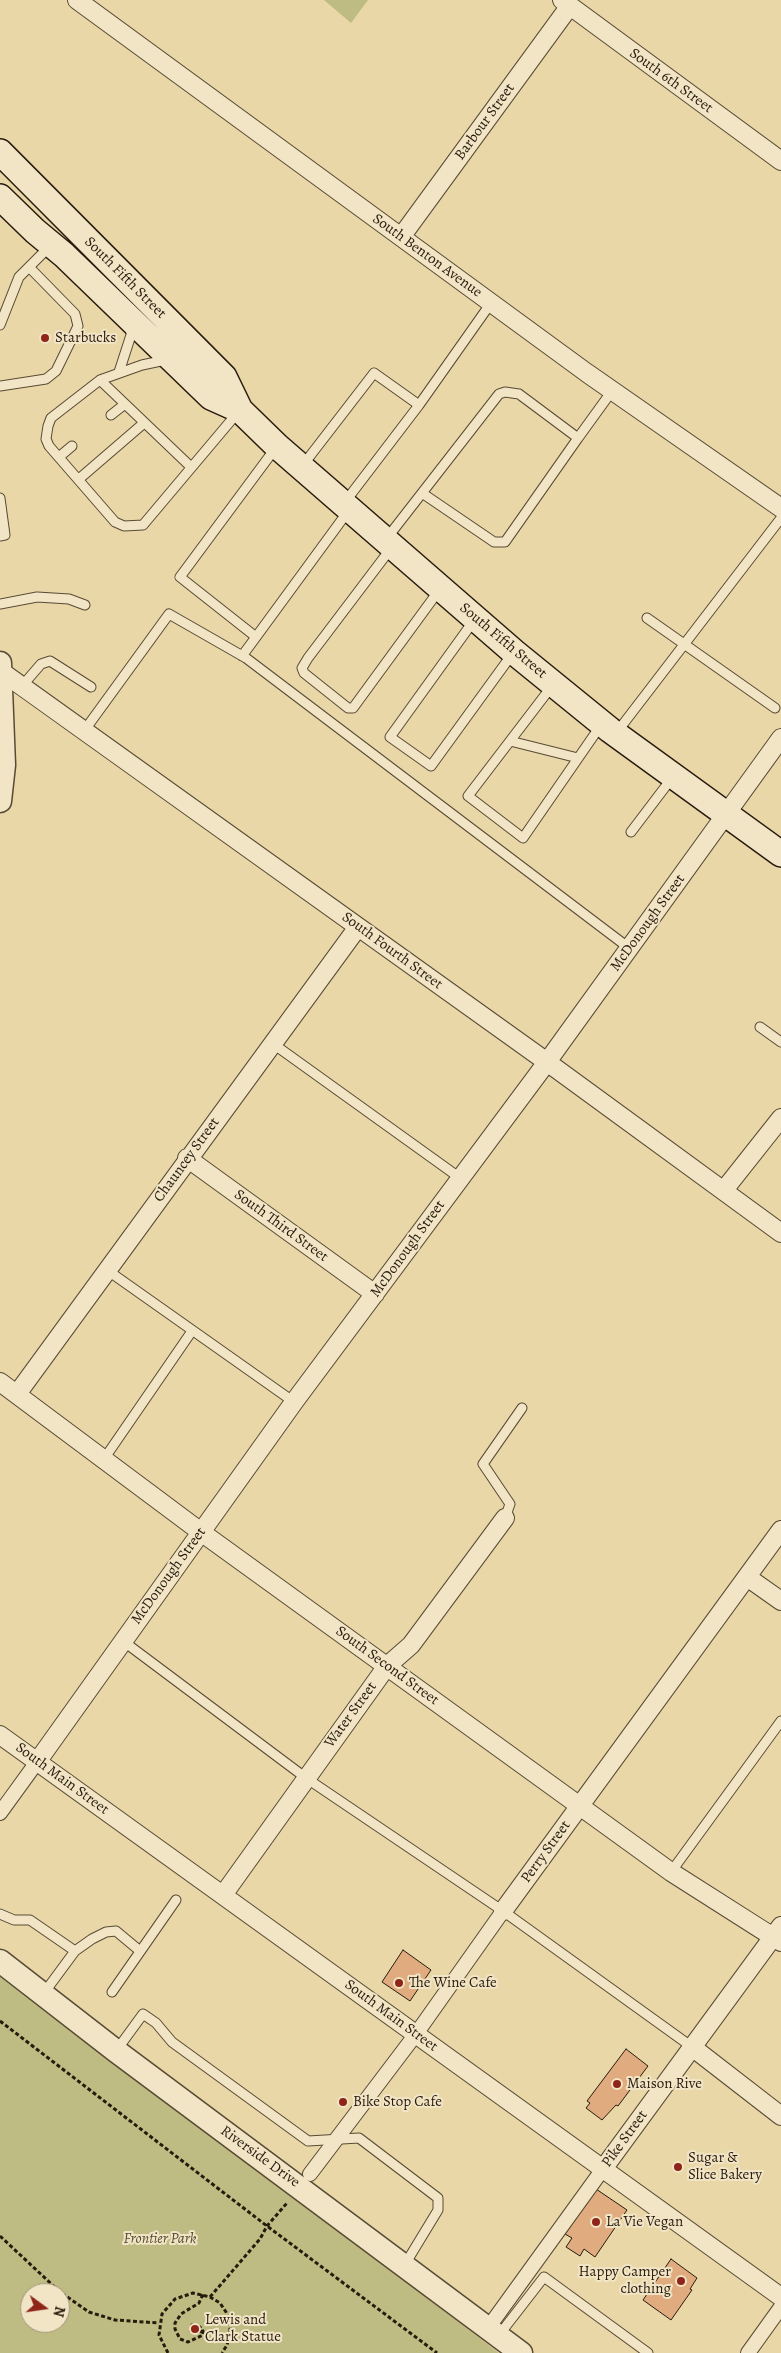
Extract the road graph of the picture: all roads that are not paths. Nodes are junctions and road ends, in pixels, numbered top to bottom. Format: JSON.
{"nodes":[{"id":1,"x":76,"y":0,"type":"edge"},
{"id":2,"x":568,"y":2,"type":"edge"},
{"id":3,"x":0,"y":152,"type":"edge"},
{"id":4,"x":781,"y":161,"type":"edge"},
{"id":5,"x":0,"y":197,"type":"edge"},
{"id":6,"x":401,"y":237,"type":"junction"},
{"id":7,"x":51,"y":244,"type":"junction"},
{"id":8,"x":28,"y":268,"type":"junction"},
{"id":9,"x":491,"y":303,"type":"junction"},
{"id":10,"x":130,"y":320,"type":"junction"},
{"id":11,"x":0,"y":324,"type":"edge"},
{"id":12,"x":177,"y":364,"type":"junction"},
{"id":13,"x":119,"y":372,"type":"junction"},
{"id":14,"x":100,"y":380,"type":"junction"},
{"id":15,"x":0,"y":386,"type":"edge"},
{"id":16,"x":612,"y":391,"type":"junction"},
{"id":17,"x":125,"y":404,"type":"junction"},
{"id":18,"x":419,"y":405,"type":"junction"},
{"id":19,"x":240,"y":410,"type":"junction"},
{"id":20,"x":111,"y":415,"type":"dead end"},
{"id":21,"x":144,"y":423,"type":"junction"},
{"id":22,"x":578,"y":438,"type":"junction"},
{"id":23,"x":72,"y":446,"type":"dead end"},
{"id":24,"x":277,"y":446,"type":"junction"},
{"id":25,"x":58,"y":457,"type":"junction"},
{"id":26,"x":191,"y":468,"type":"junction"},
{"id":27,"x":302,"y":468,"type":"junction"},
{"id":28,"x":79,"y":479,"type":"junction"},
{"id":29,"x":422,"y":493,"type":"junction"},
{"id":30,"x":0,"y":498,"type":"edge"},
{"id":31,"x":346,"y":507,"type":"junction"},
{"id":32,"x":781,"y":508,"type":"edge"},
{"id":33,"x":781,"y":518,"type":"edge"},
{"id":34,"x":0,"y":536,"type":"edge"},
{"id":35,"x":388,"y":544,"type":"junction"},
{"id":36,"x":440,"y":589,"type":"junction"},
{"id":37,"x":0,"y":604,"type":"edge"},
{"id":38,"x":85,"y":605,"type":"dead end"},
{"id":39,"x":647,"y":618,"type":"dead end"},
{"id":40,"x":475,"y":619,"type":"junction"},
{"id":41,"x":256,"y":637,"type":"junction"},
{"id":42,"x":685,"y":644,"type":"junction"},
{"id":43,"x":514,"y":652,"type":"junction"},
{"id":44,"x":242,"y":656,"type":"junction"},
{"id":45,"x":1,"y":667,"type":"edge"},
{"id":46,"x":553,"y":684,"type":"junction"},
{"id":47,"x":22,"y":686,"type":"junction"},
{"id":48,"x":91,"y":687,"type":"dead end"},
{"id":49,"x":775,"y":708,"type":"dead end"},
{"id":50,"x":609,"y":728,"type":"junction"},
{"id":51,"x":84,"y":730,"type":"junction"},
{"id":52,"x":781,"y":738,"type":"edge"},
{"id":53,"x":510,"y":741,"type":"junction"},
{"id":54,"x":578,"y":758,"type":"junction"},
{"id":55,"x":674,"y":775,"type":"junction"},
{"id":56,"x":0,"y":802,"type":"edge"},
{"id":57,"x":726,"y":813,"type":"junction"},
{"id":58,"x":631,"y":832,"type":"dead end"},
{"id":59,"x":781,"y":854,"type":"edge"},
{"id":60,"x":358,"y":927,"type":"junction"},
{"id":61,"x":629,"y":948,"type":"junction"},
{"id":62,"x":760,"y":1027,"type":"dead end"},
{"id":63,"x":781,"y":1042,"type":"edge"},
{"id":64,"x":272,"y":1043,"type":"junction"},
{"id":65,"x":547,"y":1062,"type":"junction"},
{"id":66,"x":781,"y":1118,"type":"edge"},
{"id":67,"x":187,"y":1158,"type":"junction"},
{"id":68,"x":460,"y":1178,"type":"junction"},
{"id":69,"x":724,"y":1190,"type":"junction"},
{"id":70,"x":781,"y":1233,"type":"edge"},
{"id":71,"x":107,"y":1270,"type":"junction"},
{"id":72,"x":375,"y":1294,"type":"junction"},
{"id":73,"x":192,"y":1331,"type":"junction"},
{"id":74,"x":0,"y":1382,"type":"edge"},
{"id":75,"x":17,"y":1394,"type":"junction"},
{"id":76,"x":294,"y":1402,"type":"junction"},
{"id":77,"x":522,"y":1408,"type":"dead end"},
{"id":78,"x":104,"y":1459,"type":"junction"},
{"id":79,"x":505,"y":1518,"type":"joint"},
{"id":80,"x":781,"y":1530,"type":"edge"},
{"id":81,"x":201,"y":1532,"type":"junction"},
{"id":82,"x":747,"y":1577,"type":"junction"},
{"id":83,"x":781,"y":1601,"type":"edge"},
{"id":84,"x":123,"y":1642,"type":"junction"},
{"id":85,"x":387,"y":1666,"type":"junction"},
{"id":86,"x":781,"y":1721,"type":"edge"},
{"id":87,"x":0,"y":1735,"type":"edge"},
{"id":88,"x":36,"y":1762,"type":"junction"},
{"id":89,"x":306,"y":1778,"type":"junction"},
{"id":90,"x":580,"y":1806,"type":"junction"},
{"id":91,"x":0,"y":1813,"type":"edge"},
{"id":92,"x":671,"y":1872,"type":"junction"},
{"id":93,"x":223,"y":1895,"type":"junction"},
{"id":94,"x":176,"y":1900,"type":"dead end"},
{"id":95,"x":503,"y":1910,"type":"junction"},
{"id":96,"x":0,"y":1914,"type":"edge"},
{"id":97,"x":778,"y":1935,"type":"edge"},
{"id":98,"x":75,"y":1951,"type":"junction"},
{"id":99,"x":140,"y":1951,"type":"junction"},
{"id":100,"x":0,"y":1961,"type":"edge"},
{"id":101,"x":112,"y":1992,"type":"dead end"},
{"id":102,"x":43,"y":1994,"type":"junction"},
{"id":103,"x":416,"y":2034,"type":"junction"},
{"id":104,"x":692,"y":2047,"type":"junction"},
{"id":105,"x":116,"y":2051,"type":"junction"},
{"id":106,"x":781,"y":2116,"type":"edge"},
{"id":107,"x":336,"y":2140,"type":"junction"},
{"id":108,"x":603,"y":2169,"type":"junction"},
{"id":109,"x":310,"y":2174,"type":"dead end"},
{"id":110,"x":404,"y":2266,"type":"junction"},
{"id":111,"x":781,"y":2297,"type":"edge"},
{"id":112,"x":781,"y":2307,"type":"edge"},
{"id":113,"x":493,"y":2332,"type":"junction"},
{"id":114,"x":521,"y":2353,"type":"edge"},
{"id":115,"x":648,"y":2353,"type":"edge"},
{"id":116,"x":748,"y":2353,"type":"edge"}],
"edges":[{"from":1,"to":6,"type":"street","name":"South Benton Avenue"},
{"from":2,"to":4,"type":"street","name":"South 6th Street"},
{"from":2,"to":6,"type":"street","name":"Barbour Street"},
{"from":3,"to":19,"type":"main road","name":"South Fifth Street"},
{"from":5,"to":7,"type":"main road","name":"South Fifth Street"},
{"from":6,"to":9,"type":"street","name":"South Benton Avenue"},
{"from":7,"to":8,"type":"lane"},
{"from":7,"to":10,"type":"main road","name":"South Fifth Street"},
{"from":8,"to":11,"type":"lane"},
{"from":8,"to":15,"type":"lane"},
{"from":9,"to":16,"type":"street","name":"South Benton Avenue"},
{"from":9,"to":18,"type":"lane"},
{"from":10,"to":12,"type":"main road","name":"South Fifth Street"},
{"from":10,"to":13,"type":"lane"},
{"from":12,"to":13,"type":"lane"},
{"from":12,"to":19,"type":"main road","name":"South Fifth Street"},
{"from":13,"to":14,"type":"lane"},
{"from":14,"to":17,"type":"lane"},
{"from":14,"to":25,"type":"lane"},
{"from":16,"to":22,"type":"lane"},
{"from":16,"to":32,"type":"street","name":"South Benton Avenue"},
{"from":17,"to":20,"type":"lane"},
{"from":17,"to":21,"type":"lane"},
{"from":18,"to":27,"type":"lane"},
{"from":18,"to":31,"type":"lane"},
{"from":19,"to":24,"type":"main road","name":"South Fifth Street"},
{"from":19,"to":26,"type":"lane"},
{"from":21,"to":26,"type":"lane"},
{"from":21,"to":28,"type":"lane"},
{"from":22,"to":29,"type":"lane"},
{"from":22,"to":29,"type":"lane"},
{"from":23,"to":25,"type":"lane"},
{"from":24,"to":27,"type":"main road","name":"South Fifth Street"},
{"from":24,"to":41,"type":"lane"},
{"from":25,"to":28,"type":"lane"},
{"from":26,"to":28,"type":"lane"},
{"from":27,"to":31,"type":"main road","name":"South Fifth Street"},
{"from":29,"to":35,"type":"lane"},
{"from":30,"to":34,"type":"lane"},
{"from":31,"to":35,"type":"main road","name":"South Fifth Street"},
{"from":31,"to":41,"type":"lane"},
{"from":33,"to":42,"type":"lane"},
{"from":35,"to":36,"type":"main road","name":"South Fifth Street"},
{"from":35,"to":36,"type":"lane"},
{"from":36,"to":40,"type":"main road","name":"South Fifth Street"},
{"from":37,"to":38,"type":"lane"},
{"from":39,"to":42,"type":"lane"},
{"from":40,"to":43,"type":"main road","name":"South Fifth Street"},
{"from":40,"to":43,"type":"lane"},
{"from":41,"to":44,"type":"lane"},
{"from":42,"to":49,"type":"lane"},
{"from":42,"to":50,"type":"lane"},
{"from":43,"to":46,"type":"main road","name":"South Fifth Street"},
{"from":44,"to":51,"type":"lane"},
{"from":44,"to":61,"type":"lane"},
{"from":45,"to":47,"type":"street","name":"South Fourth Street"},
{"from":45,"to":56,"type":"street"},
{"from":46,"to":50,"type":"main road","name":"South Fifth Street"},
{"from":46,"to":53,"type":"lane"},
{"from":47,"to":48,"type":"lane"},
{"from":47,"to":51,"type":"street","name":"South Fourth Street"},
{"from":50,"to":54,"type":"lane"},
{"from":50,"to":55,"type":"main road","name":"South Fifth Street"},
{"from":51,"to":60,"type":"street","name":"South Fourth Street"},
{"from":52,"to":57,"type":"street","name":"McDonough Street"},
{"from":53,"to":54,"type":"lane"},
{"from":53,"to":54,"type":"lane"},
{"from":55,"to":57,"type":"main road","name":"South Fifth Street"},
{"from":55,"to":58,"type":"lane"},
{"from":57,"to":59,"type":"main road","name":"South Fifth Street"},
{"from":57,"to":61,"type":"street","name":"McDonough Street"},
{"from":60,"to":64,"type":"street","name":"Chauncey Street"},
{"from":60,"to":65,"type":"street","name":"South Fourth Street"},
{"from":61,"to":65,"type":"street","name":"McDonough Street"},
{"from":62,"to":63,"type":"lane"},
{"from":64,"to":67,"type":"street","name":"Chauncey Street"},
{"from":64,"to":68,"type":"lane"},
{"from":65,"to":68,"type":"street","name":"McDonough Street"},
{"from":65,"to":69,"type":"street","name":"South Fourth Street"},
{"from":66,"to":69,"type":"street"},
{"from":67,"to":71,"type":"street","name":"Chauncey Street"},
{"from":67,"to":72,"type":"street","name":"South Third Street"},
{"from":68,"to":72,"type":"street","name":"McDonough Street"},
{"from":69,"to":70,"type":"street","name":"South Fourth Street"},
{"from":71,"to":73,"type":"lane"},
{"from":71,"to":75,"type":"street","name":"Chauncey Street"},
{"from":72,"to":76,"type":"street","name":"McDonough Street"},
{"from":73,"to":76,"type":"lane"},
{"from":73,"to":78,"type":"lane"},
{"from":74,"to":75,"type":"street","name":"South Second Street"},
{"from":75,"to":78,"type":"street","name":"South Second Street"},
{"from":76,"to":81,"type":"street","name":"McDonough Street"},
{"from":77,"to":79,"type":"lane"},
{"from":78,"to":81,"type":"street","name":"South Second Street"},
{"from":79,"to":85,"type":"street","name":"Water Street"},
{"from":80,"to":82,"type":"street","name":"Perry Street"},
{"from":81,"to":84,"type":"street","name":"McDonough Street"},
{"from":81,"to":85,"type":"street","name":"South Second Street"},
{"from":82,"to":83,"type":"street"},
{"from":82,"to":90,"type":"street","name":"Perry Street"},
{"from":84,"to":88,"type":"street","name":"McDonough Street"},
{"from":84,"to":89,"type":"lane"},
{"from":85,"to":89,"type":"street","name":"Water Street"},
{"from":85,"to":90,"type":"street","name":"South Second Street"},
{"from":86,"to":92,"type":"lane"},
{"from":87,"to":88,"type":"street","name":"South Main Street"},
{"from":88,"to":91,"type":"street"},
{"from":88,"to":93,"type":"street","name":"South Main Street"},
{"from":89,"to":93,"type":"street","name":"Water Street"},
{"from":89,"to":95,"type":"lane"},
{"from":90,"to":92,"type":"street","name":"South Second Street"},
{"from":90,"to":95,"type":"street","name":"Perry Street"},
{"from":92,"to":97,"type":"street","name":"South Second Street"},
{"from":93,"to":103,"type":"street","name":"South Main Street"},
{"from":94,"to":99,"type":"lane"},
{"from":95,"to":103,"type":"street","name":"Perry Street"},
{"from":95,"to":104,"type":"lane"},
{"from":96,"to":98,"type":"lane"},
{"from":97,"to":104,"type":"street","name":"Pike Street"},
{"from":98,"to":99,"type":"lane"},
{"from":98,"to":102,"type":"lane"},
{"from":99,"to":101,"type":"lane"},
{"from":100,"to":102,"type":"street","name":"Riverside Drive"},
{"from":102,"to":105,"type":"street","name":"Riverside Drive"},
{"from":103,"to":107,"type":"street","name":"Perry Street"},
{"from":103,"to":108,"type":"street","name":"South Main Street"},
{"from":104,"to":106,"type":"street"},
{"from":104,"to":108,"type":"street","name":"Pike Street"},
{"from":105,"to":107,"type":"lane"},
{"from":105,"to":110,"type":"street","name":"Riverside Drive"},
{"from":107,"to":109,"type":"street","name":"Perry Street"},
{"from":107,"to":110,"type":"lane"},
{"from":108,"to":111,"type":"street","name":"South Main Street"},
{"from":108,"to":113,"type":"street","name":"Pike Street"},
{"from":110,"to":113,"type":"street","name":"Riverside Drive"},
{"from":112,"to":116,"type":"street"},
{"from":113,"to":114,"type":"street","name":"Riverside Drive"},
{"from":113,"to":115,"type":"lane"}]}
